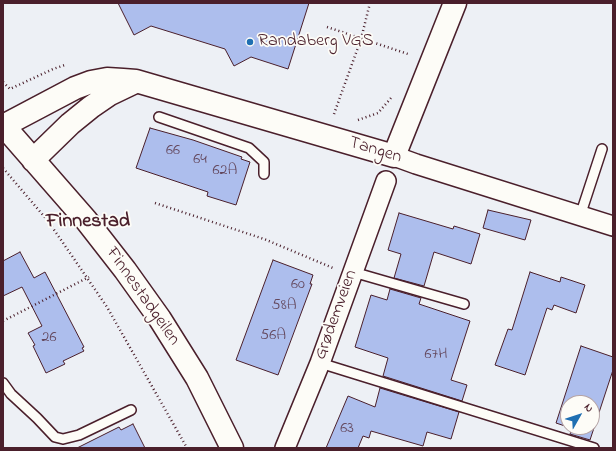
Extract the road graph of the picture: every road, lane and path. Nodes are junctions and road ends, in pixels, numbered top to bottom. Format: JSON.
{"nodes":[{"id":1,"x":370,"y":3,"type":"edge"},
{"id":2,"x":455,"y":3,"type":"edge"},
{"id":3,"x":327,"y":28,"type":"dead end"},
{"id":4,"x":361,"y":39,"type":"junction"},
{"id":5,"x":411,"y":46,"type":"dead end"},
{"id":6,"x":408,"y":54,"type":"junction"},
{"id":7,"x":406,"y":60,"type":"dead end"},
{"id":8,"x":53,"y":69,"type":"dead end"},
{"id":9,"x":136,"y":81,"type":"junction"},
{"id":10,"x":3,"y":82,"type":"edge"},
{"id":11,"x":393,"y":92,"type":"dead end"},
{"id":12,"x":159,"y":116,"type":"dead end"},
{"id":13,"x":369,"y":117,"type":"dead end"},
{"id":14,"x":332,"y":120,"type":"dead end"},
{"id":15,"x":3,"y":126,"type":"edge"},
{"id":16,"x":602,"y":149,"type":"dead end"},
{"id":17,"x":394,"y":156,"type":"junction"},
{"id":18,"x":34,"y":160,"type":"junction"},
{"id":19,"x":3,"y":168,"type":"edge"},
{"id":20,"x":264,"y":174,"type":"dead end"},
{"id":21,"x":386,"y":182,"type":"dead end"},
{"id":22,"x":155,"y":203,"type":"dead end"},
{"id":23,"x":580,"y":216,"type":"junction"},
{"id":24,"x":613,"y":226,"type":"edge"},
{"id":25,"x":352,"y":274,"type":"junction"},
{"id":26,"x":88,"y":277,"type":"junction"},
{"id":27,"x":464,"y":304,"type":"dead end"},
{"id":28,"x":3,"y":321,"type":"edge"},
{"id":29,"x":320,"y":363,"type":"junction"},
{"id":30,"x":3,"y":383,"type":"edge"},
{"id":31,"x":131,"y":410,"type":"dead end"},
{"id":32,"x":187,"y":448,"type":"edge"},
{"id":33,"x":227,"y":448,"type":"edge"},
{"id":34,"x":232,"y":448,"type":"edge"},
{"id":35,"x":284,"y":448,"type":"edge"},
{"id":36,"x":594,"y":448,"type":"edge"}],
"edges":[{"from":1,"to":4,"type":"path"},
{"from":2,"to":17,"type":"main road"},
{"from":3,"to":4,"type":"path"},
{"from":4,"to":6,"type":"path"},
{"from":4,"to":14,"type":"path"},
{"from":5,"to":6,"type":"path"},
{"from":6,"to":7,"type":"path"},
{"from":8,"to":10,"type":"path"},
{"from":9,"to":15,"type":"main road"},
{"from":9,"to":17,"type":"main road","name":"Tangen"},
{"from":9,"to":18,"type":"main road"},
{"from":11,"to":13,"type":"path"},
{"from":12,"to":20,"type":"lane"},
{"from":15,"to":18,"type":"main road","name":"Finnestadgeilen"},
{"from":16,"to":23,"type":"lane"},
{"from":17,"to":23,"type":"street","name":"Tangen"},
{"from":18,"to":33,"type":"main road","name":"Finnestadgeilen"},
{"from":18,"to":34,"type":"main road","name":"Finnestadgeilen"},
{"from":19,"to":26,"type":"path"},
{"from":21,"to":25,"type":"street","name":"Grødemveien"},
{"from":22,"to":25,"type":"path"},
{"from":23,"to":24,"type":"street","name":"Tangen"},
{"from":25,"to":27,"type":"lane"},
{"from":25,"to":29,"type":"street","name":"Grødemveien"},
{"from":26,"to":28,"type":"path"},
{"from":26,"to":32,"type":"path"},
{"from":29,"to":35,"type":"street","name":"Grødemveien"},
{"from":29,"to":36,"type":"lane"},
{"from":30,"to":31,"type":"lane"}]}
